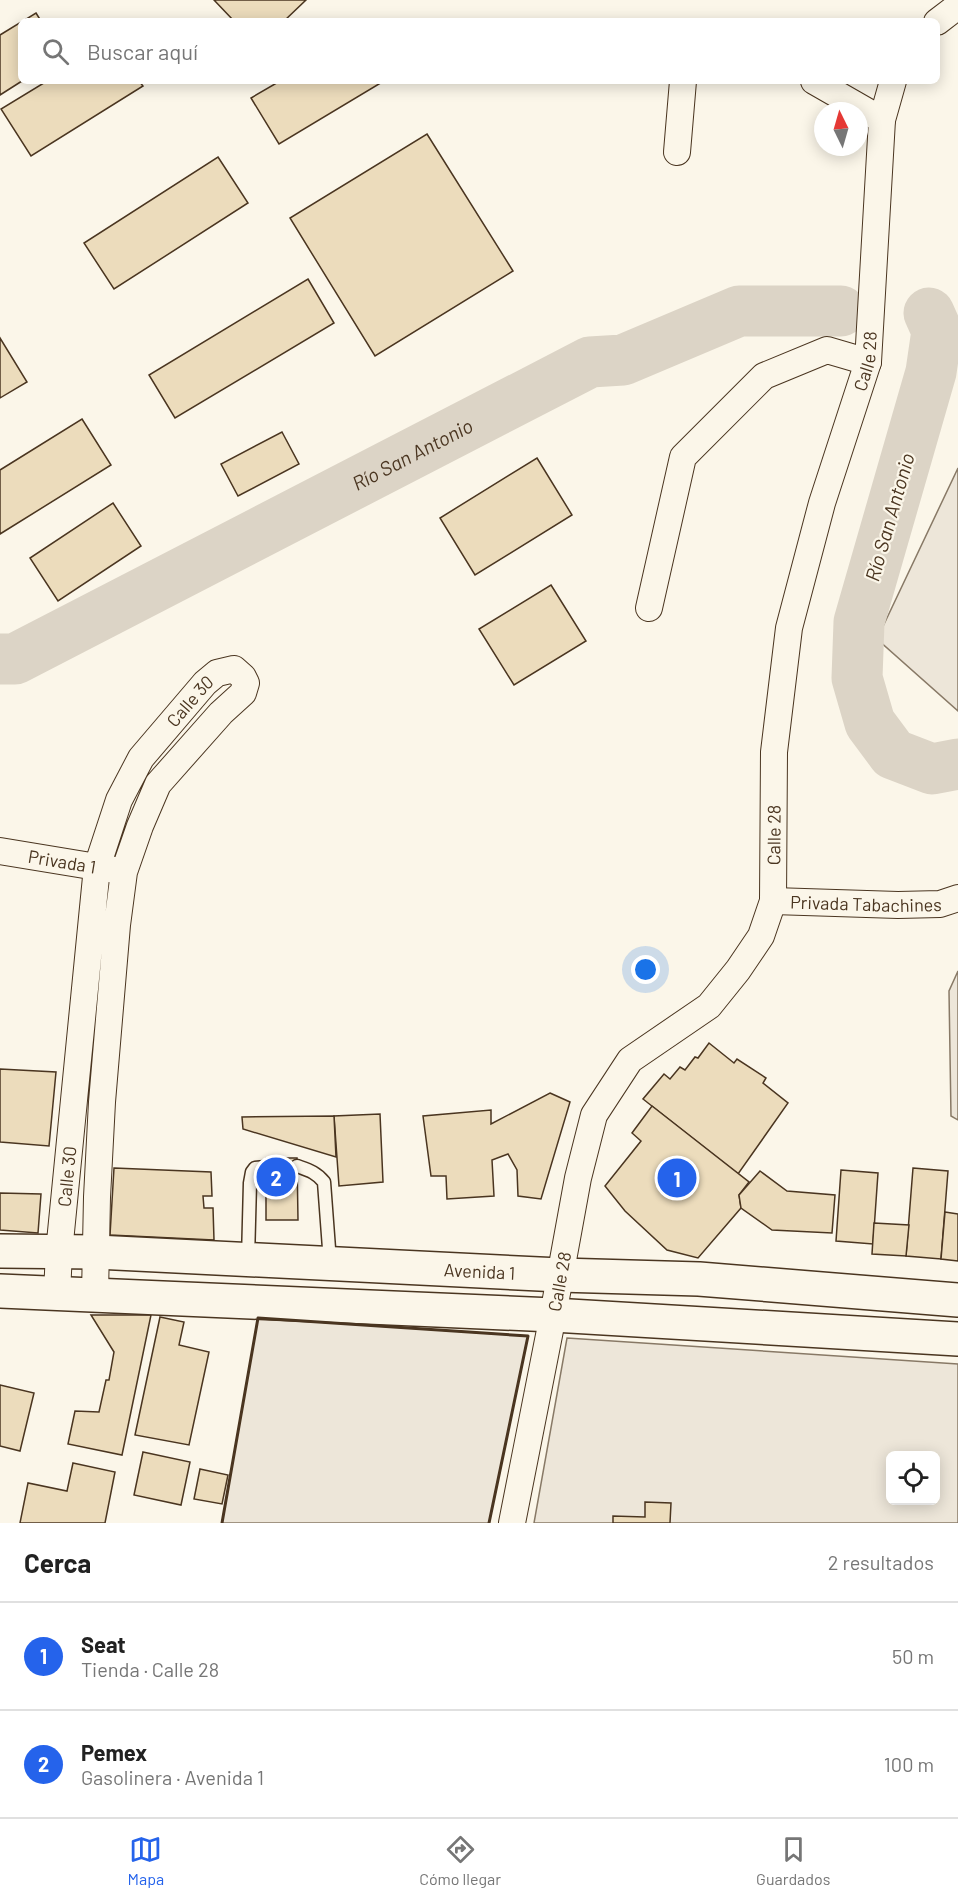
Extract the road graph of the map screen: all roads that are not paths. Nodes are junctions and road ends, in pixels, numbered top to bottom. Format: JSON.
{"nodes":[{"id":1,"x":958,"y":6,"type":"edge"},
{"id":2,"x":940,"y":20,"type":"edge"},
{"id":3,"x":683,"y":84,"type":"edge"},
{"id":4,"x":819,"y":84,"type":"edge"},
{"id":5,"x":892,"y":84,"type":"edge"},
{"id":6,"x":882,"y":120,"type":"junction"},
{"id":7,"x":676,"y":152,"type":"dead end"},
{"id":8,"x":868,"y":362,"type":"junction"},
{"id":9,"x":649,"y":608,"type":"dead end"},
{"id":10,"x":0,"y":851,"type":"edge"},
{"id":11,"x":97,"y":867,"type":"junction"},
{"id":12,"x":124,"y":872,"type":"junction"},
{"id":13,"x":958,"y":898,"type":"edge"},
{"id":14,"x":773,"y":902,"type":"junction"},
{"id":15,"x":297,"y":1166,"type":"dead end"},
{"id":16,"x":266,"y":1167,"type":"dead end"},
{"id":17,"x":0,"y":1251,"type":"edge"},
{"id":18,"x":59,"y":1252,"type":"junction"},
{"id":19,"x":96,"y":1252,"type":"junction"},
{"id":20,"x":248,"y":1259,"type":"junction"},
{"id":21,"x":330,"y":1263,"type":"junction"},
{"id":22,"x":560,"y":1275,"type":"junction"},
{"id":23,"x":0,"y":1291,"type":"edge"},
{"id":24,"x":57,"y":1293,"type":"junction"},
{"id":25,"x":95,"y":1294,"type":"junction"},
{"id":26,"x":958,"y":1300,"type":"edge"},
{"id":27,"x":553,"y":1315,"type":"junction"},
{"id":28,"x":958,"y":1339,"type":"edge"},
{"id":29,"x":512,"y":1523,"type":"edge"}],
"edges":[{"from":1,"to":2,"type":"street"},
{"from":3,"to":7,"type":"street"},
{"from":4,"to":6,"type":"street"},
{"from":5,"to":6,"type":"street","name":"Calle 28"},
{"from":6,"to":8,"type":"street","name":"Calle 28"},
{"from":8,"to":9,"type":"street"},
{"from":8,"to":14,"type":"street","name":"Calle 28"},
{"from":10,"to":11,"type":"street","name":"Privada 1"},
{"from":11,"to":12,"type":"street","name":"Privada 1"},
{"from":11,"to":12,"type":"street","name":"Calle 30"},
{"from":11,"to":18,"type":"street","name":"Calle 30"},
{"from":12,"to":19,"type":"street","name":"Calle 30"},
{"from":13,"to":14,"type":"street","name":"Privada Tabachines"},
{"from":14,"to":22,"type":"street","name":"Calle 28"},
{"from":15,"to":21,"type":"lane"},
{"from":16,"to":20,"type":"lane"},
{"from":17,"to":18,"type":"main road","name":"Avenida 1"},
{"from":18,"to":19,"type":"main road","name":"Avenida 1"},
{"from":18,"to":24,"type":"street","name":"Calle 30"},
{"from":19,"to":20,"type":"main road","name":"Avenida 1"},
{"from":19,"to":25,"type":"street","name":"Calle 30"},
{"from":20,"to":21,"type":"main road","name":"Avenida 1"},
{"from":21,"to":22,"type":"main road","name":"Avenida 1"},
{"from":22,"to":26,"type":"main road","name":"Avenida 1"},
{"from":22,"to":27,"type":"street","name":"Calle 28"},
{"from":23,"to":24,"type":"main road"},
{"from":24,"to":25,"type":"main road"},
{"from":25,"to":27,"type":"main road"},
{"from":27,"to":28,"type":"main road"},
{"from":27,"to":29,"type":"street","name":"Calle 28"}]}
